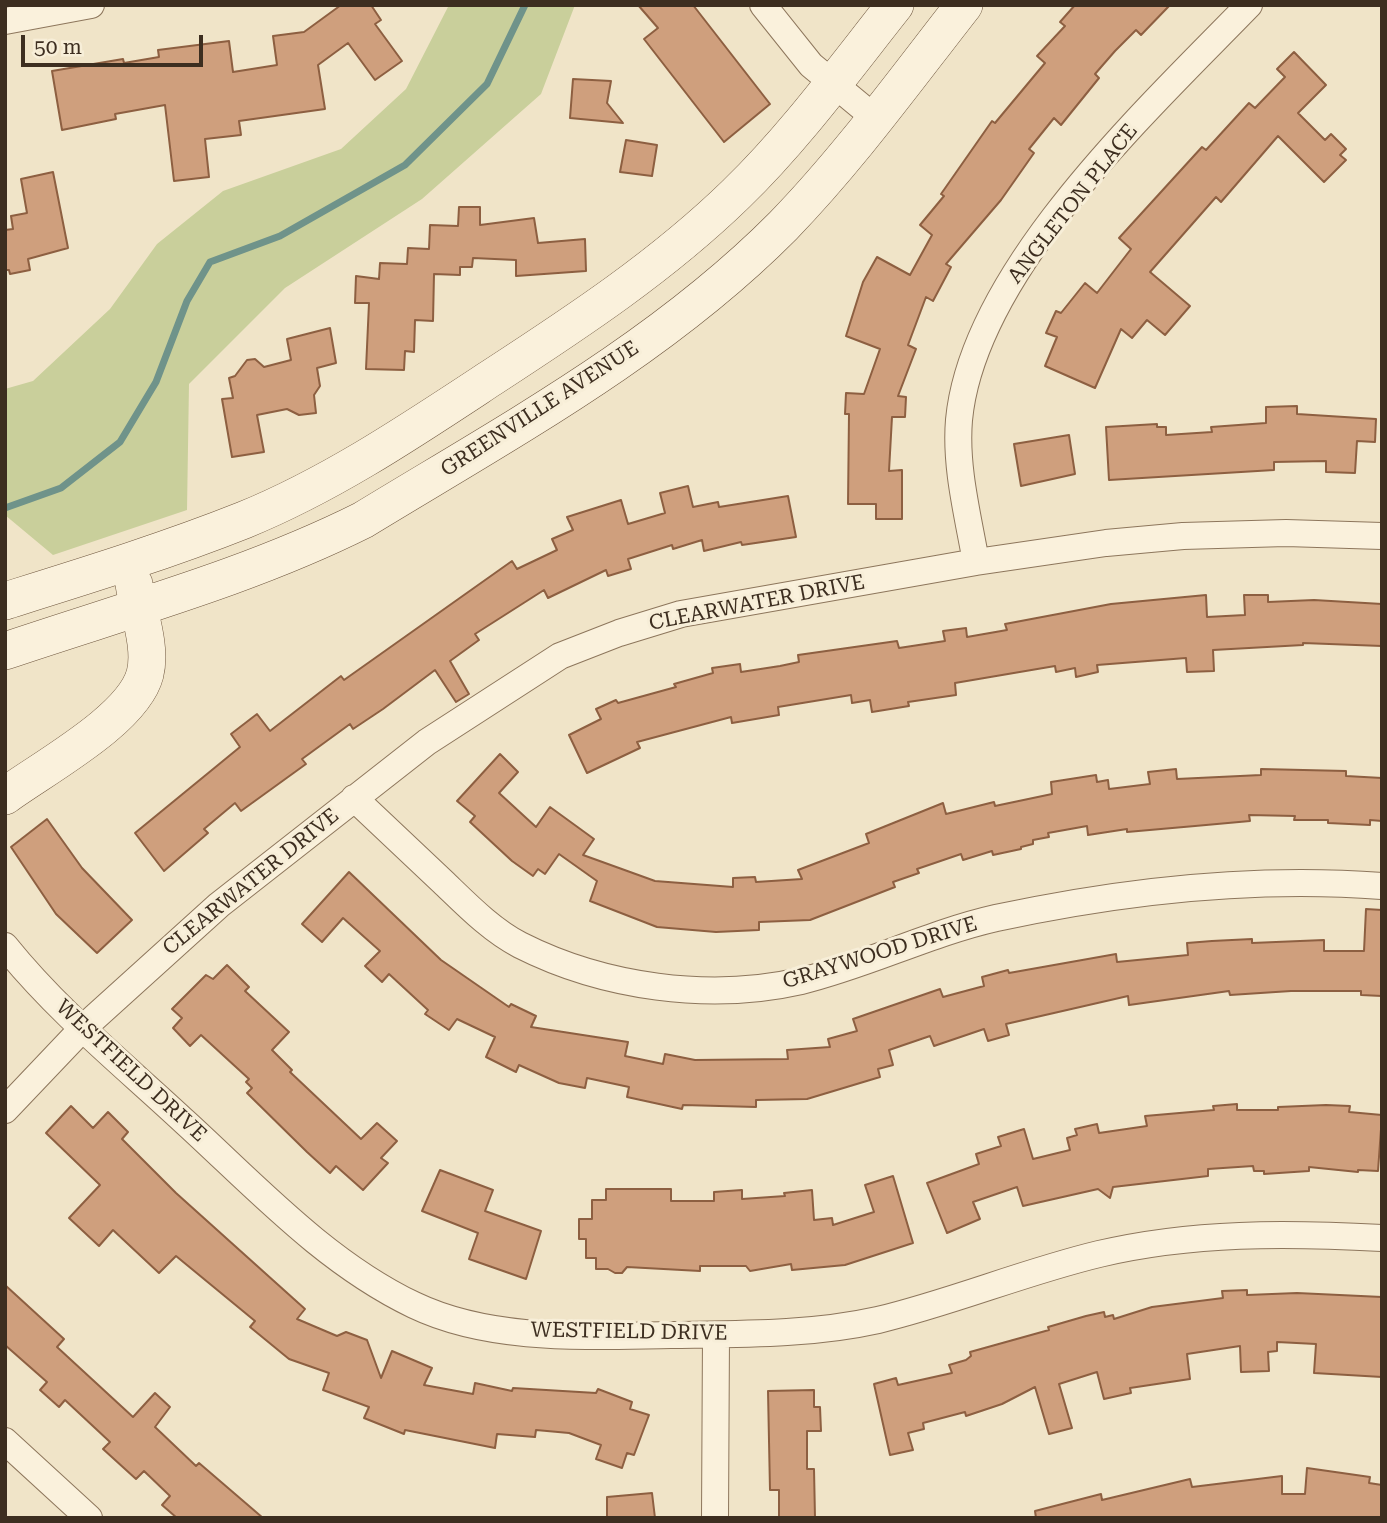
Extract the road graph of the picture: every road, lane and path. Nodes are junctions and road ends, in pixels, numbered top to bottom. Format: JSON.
{"nodes":[{"id":1,"x":91,"y":5,"type":"edge"},
{"id":2,"x":763,"y":5,"type":"edge"},
{"id":3,"x":895,"y":5,"type":"edge"},
{"id":4,"x":964,"y":5,"type":"edge"},
{"id":5,"x":1249,"y":5,"type":"edge"},
{"id":6,"x":5,"y":21,"type":"edge"},
{"id":7,"x":832,"y":84,"type":"junction"},
{"id":8,"x":875,"y":118,"type":"junction"},
{"id":9,"x":1382,"y":536,"type":"edge"},
{"id":10,"x":130,"y":562,"type":"junction"},
{"id":11,"x":976,"y":562,"type":"junction"},
{"id":12,"x":5,"y":601,"type":"edge"},
{"id":13,"x":138,"y":606,"type":"junction"},
{"id":14,"x":5,"y":651,"type":"edge"},
{"id":15,"x":5,"y":796,"type":"edge"},
{"id":16,"x":354,"y":798,"type":"junction"},
{"id":17,"x":1382,"y":886,"type":"edge"},
{"id":18,"x":5,"y":946,"type":"edge"},
{"id":19,"x":83,"y":1028,"type":"junction"},
{"id":20,"x":5,"y":1110,"type":"edge"},
{"id":21,"x":1382,"y":1238,"type":"edge"},
{"id":22,"x":716,"y":1335,"type":"junction"},
{"id":23,"x":5,"y":1441,"type":"edge"},
{"id":24,"x":89,"y":1518,"type":"edge"},
{"id":25,"x":715,"y":1518,"type":"edge"}],
"edges":[{"from":1,"to":6,"type":"street"},
{"from":2,"to":7,"type":"street"},
{"from":3,"to":7,"type":"main road"},
{"from":4,"to":8,"type":"main road","name":"GREENVILLE AVENUE"},
{"from":5,"to":11,"type":"street","name":"ANGLETON PLACE"},
{"from":7,"to":8,"type":"street"},
{"from":7,"to":10,"type":"main road"},
{"from":8,"to":13,"type":"main road","name":"GREENVILLE AVENUE"},
{"from":9,"to":11,"type":"street","name":"CLEARWATER DRIVE"},
{"from":10,"to":12,"type":"main road"},
{"from":10,"to":13,"type":"main road"},
{"from":11,"to":16,"type":"street","name":"CLEARWATER DRIVE"},
{"from":13,"to":14,"type":"main road","name":"GREENVILLE AVENUE"},
{"from":13,"to":15,"type":"main road"},
{"from":16,"to":17,"type":"street","name":"GRAYWOOD DRIVE"},
{"from":16,"to":19,"type":"street","name":"CLEARWATER DRIVE"},
{"from":18,"to":19,"type":"street","name":"WESTFIELD DRIVE"},
{"from":19,"to":20,"type":"street","name":"CLEARWATER DRIVE"},
{"from":19,"to":22,"type":"street","name":"WESTFIELD DRIVE"},
{"from":21,"to":22,"type":"street","name":"WESTFIELD DRIVE"},
{"from":22,"to":25,"type":"street"},
{"from":23,"to":24,"type":"street"}]}
